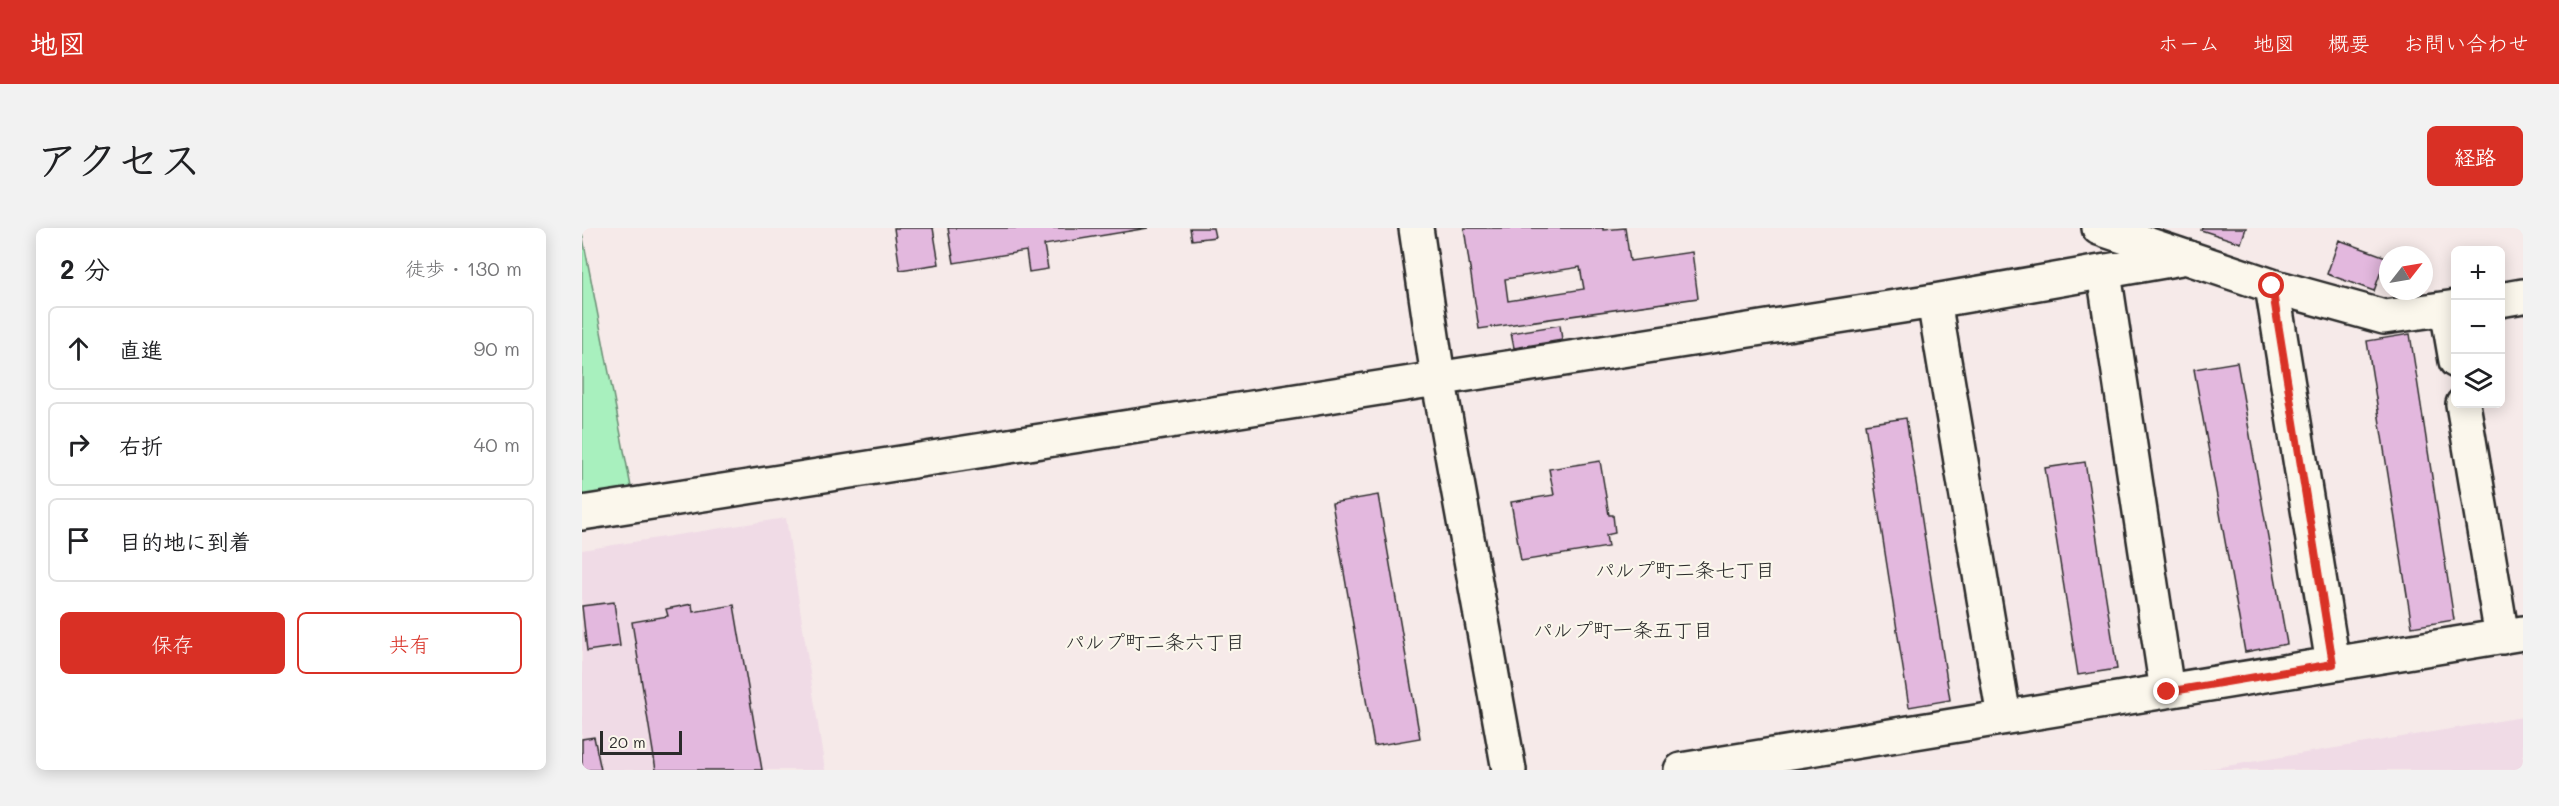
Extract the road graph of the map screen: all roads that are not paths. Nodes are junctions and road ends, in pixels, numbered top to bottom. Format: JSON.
{"nodes":[{"id":1,"x":1416,"y":228,"type":"edge"},
{"id":2,"x":2098,"y":228,"type":"edge"},
{"id":3,"x":2187,"y":257,"type":"junction"},
{"id":4,"x":2104,"y":273,"type":"junction"},
{"id":5,"x":2272,"y":286,"type":"junction"},
{"id":6,"x":2523,"y":296,"type":"edge"},
{"id":7,"x":2505,"y":299,"type":"edge"},
{"id":8,"x":1935,"y":301,"type":"junction"},
{"id":9,"x":2451,"y":308,"type":"edge"},
{"id":10,"x":1438,"y":377,"type":"junction"},
{"id":11,"x":2464,"y":408,"type":"edge"},
{"id":12,"x":582,"y":513,"type":"edge"},
{"id":13,"x":2512,"y":635,"type":"edge"},
{"id":14,"x":2333,"y":664,"type":"junction"},
{"id":15,"x":2167,"y":692,"type":"junction"},
{"id":16,"x":2004,"y":717,"type":"junction"},
{"id":17,"x":1509,"y":770,"type":"edge"},
{"id":18,"x":1681,"y":770,"type":"edge"}],
"edges":[{"from":1,"to":10,"type":"street"},
{"from":2,"to":3,"type":"street"},
{"from":3,"to":4,"type":"street"},
{"from":3,"to":5,"type":"street"},
{"from":4,"to":8,"type":"street"},
{"from":4,"to":15,"type":"street"},
{"from":5,"to":9,"type":"street"},
{"from":5,"to":14,"type":"street"},
{"from":6,"to":7,"type":"street"},
{"from":8,"to":10,"type":"street"},
{"from":8,"to":16,"type":"street"},
{"from":10,"to":12,"type":"street"},
{"from":10,"to":17,"type":"street"},
{"from":11,"to":13,"type":"street"},
{"from":13,"to":14,"type":"street"},
{"from":14,"to":15,"type":"street"},
{"from":15,"to":16,"type":"street"},
{"from":16,"to":18,"type":"street"}]}
